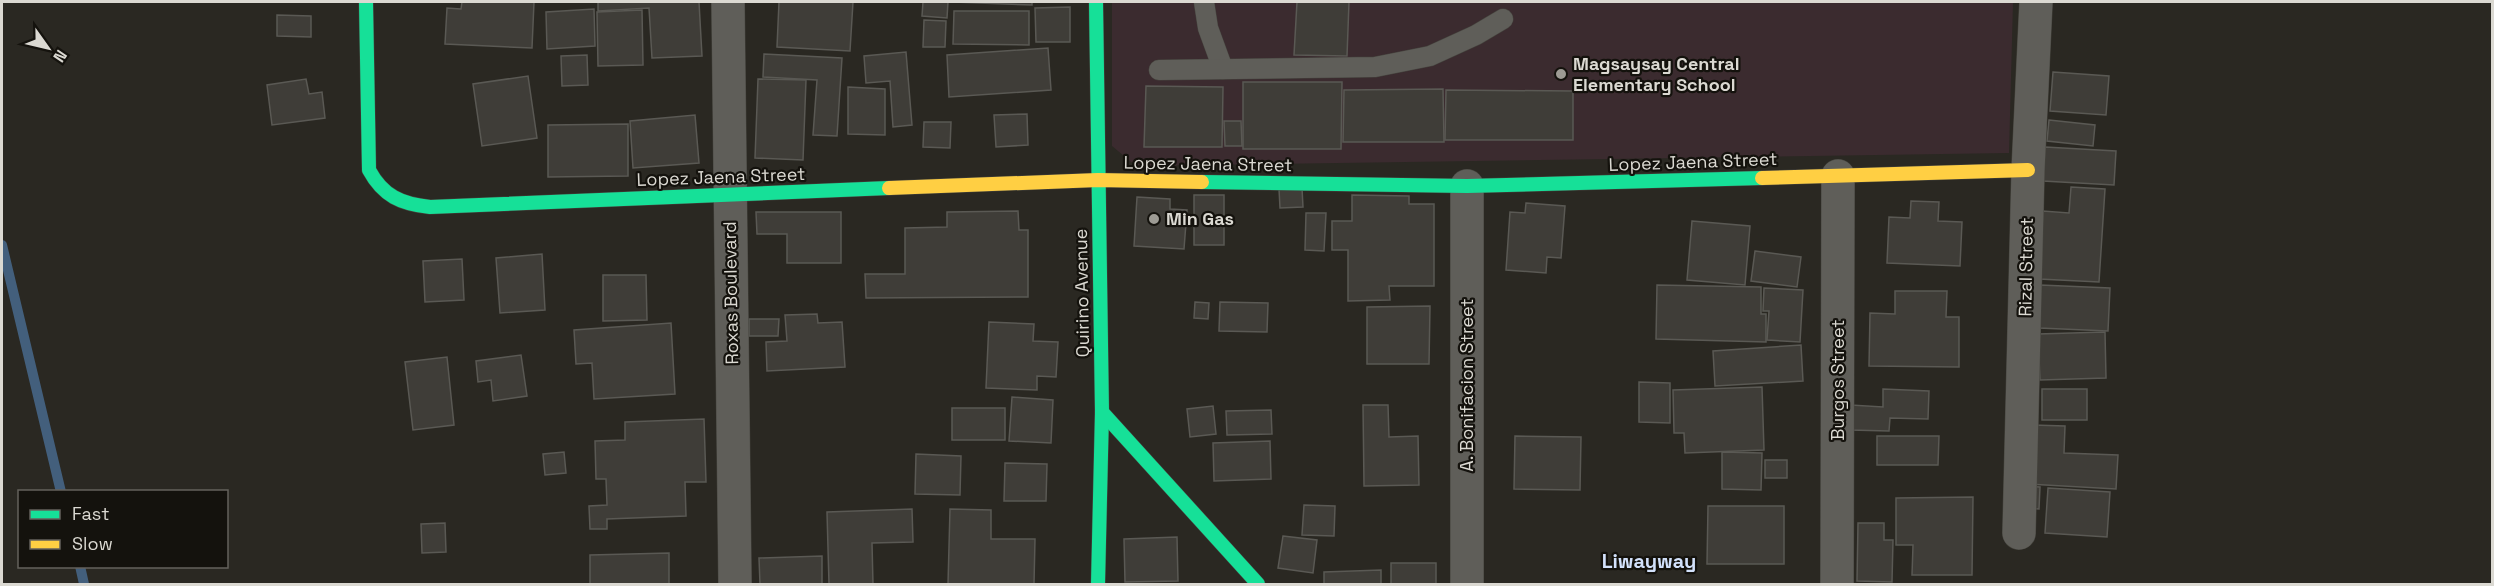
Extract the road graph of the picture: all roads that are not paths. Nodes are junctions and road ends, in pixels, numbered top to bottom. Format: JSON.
{"nodes":[{"id":1,"x":366,"y":2,"type":"edge"},
{"id":2,"x":728,"y":2,"type":"edge"},
{"id":3,"x":1096,"y":2,"type":"edge"},
{"id":4,"x":1203,"y":2,"type":"edge"},
{"id":5,"x":2036,"y":2,"type":"edge"},
{"id":6,"x":1503,"y":19,"type":"dead end"},
{"id":7,"x":1223,"y":69,"type":"junction"},
{"id":8,"x":1159,"y":70,"type":"dead end"},
{"id":9,"x":2028,"y":170,"type":"junction"},
{"id":10,"x":1838,"y":176,"type":"junction"},
{"id":11,"x":1098,"y":180,"type":"junction"},
{"id":12,"x":1467,"y":186,"type":"junction"},
{"id":13,"x":730,"y":195,"type":"junction"},
{"id":14,"x":1102,"y":412,"type":"junction"},
{"id":15,"x":2019,"y":533,"type":"dead end"},
{"id":16,"x":735,"y":585,"type":"edge"},
{"id":17,"x":1098,"y":585,"type":"edge"},
{"id":18,"x":1258,"y":585,"type":"edge"},
{"id":19,"x":1467,"y":585,"type":"edge"},
{"id":20,"x":1837,"y":585,"type":"edge"}],
"edges":[{"from":1,"to":13,"type":"street","name":"Lopez Jaena Street"},
{"from":2,"to":13,"type":"street","name":"Roxas Boulevard"},
{"from":3,"to":11,"type":"street","name":"Quirino Avenue"},
{"from":4,"to":7,"type":"lane"},
{"from":5,"to":9,"type":"street","name":"Rizal Street"},
{"from":6,"to":7,"type":"lane"},
{"from":7,"to":8,"type":"lane"},
{"from":9,"to":10,"type":"street","name":"Lopez Jaena Street"},
{"from":9,"to":15,"type":"street","name":"Rizal Street"},
{"from":10,"to":12,"type":"street","name":"Lopez Jaena Street"},
{"from":10,"to":20,"type":"street","name":"Burgos Street"},
{"from":11,"to":12,"type":"street","name":"Lopez Jaena Street"},
{"from":11,"to":13,"type":"street","name":"Lopez Jaena Street"},
{"from":11,"to":14,"type":"street","name":"Quirino Avenue"},
{"from":12,"to":19,"type":"street","name":"A. Bonifacion Street"},
{"from":13,"to":16,"type":"street","name":"Roxas Boulevard"},
{"from":14,"to":17,"type":"street","name":"Quirino Avenue"},
{"from":14,"to":18,"type":"street"}]}
